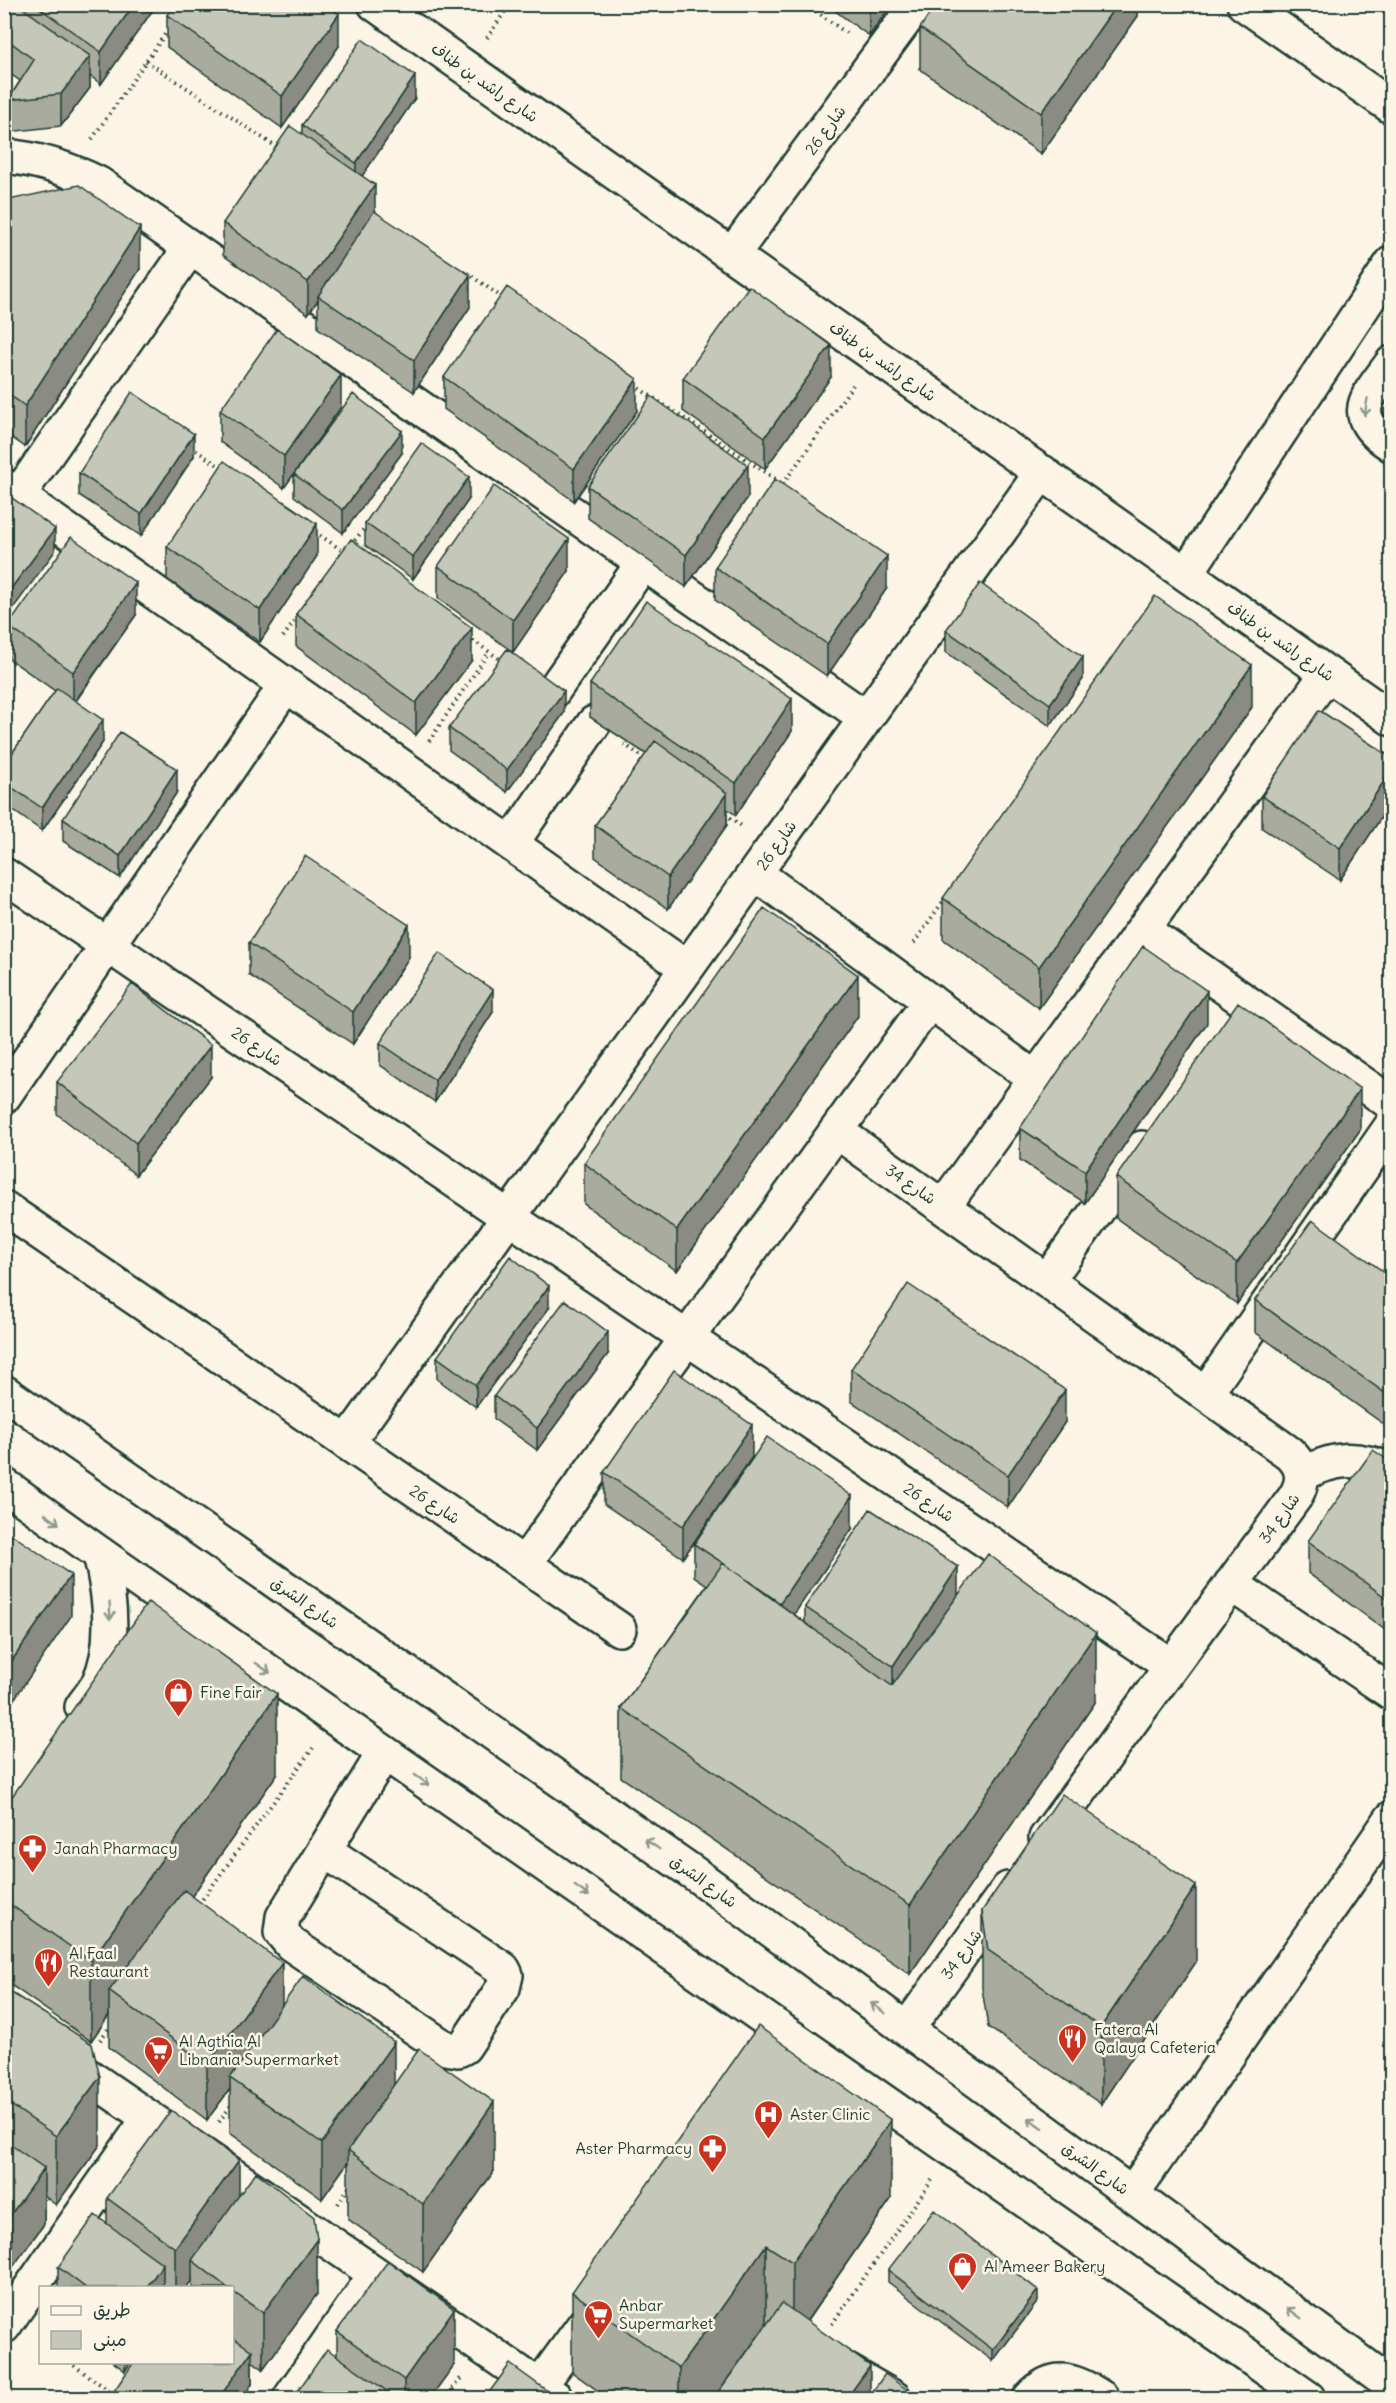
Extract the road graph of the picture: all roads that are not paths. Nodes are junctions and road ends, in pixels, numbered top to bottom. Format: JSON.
{"nodes":[{"id":1,"x":375,"y":4,"type":"edge"},
{"id":2,"x":917,"y":4,"type":"edge"},
{"id":3,"x":1244,"y":4,"type":"edge"},
{"id":4,"x":1392,"y":107,"type":"edge"},
{"id":5,"x":4,"y":156,"type":"edge"},
{"id":6,"x":190,"y":248,"type":"junction"},
{"id":7,"x":732,"y":255,"type":"junction"},
{"id":8,"x":1392,"y":263,"type":"edge"},
{"id":9,"x":1392,"y":363,"type":"edge"},
{"id":10,"x":1392,"y":445,"type":"edge"},
{"id":11,"x":1042,"y":472,"type":"junction"},
{"id":12,"x":9,"y":498,"type":"edge"},
{"id":13,"x":643,"y":563,"type":"junction"},
{"id":14,"x":1186,"y":574,"type":"junction"},
{"id":15,"x":1327,"y":674,"type":"junction"},
{"id":16,"x":273,"y":676,"type":"junction"},
{"id":17,"x":550,"y":694,"type":"edge"},
{"id":18,"x":866,"y":718,"type":"junction"},
{"id":19,"x":1392,"y":719,"type":"edge"},
{"id":20,"x":594,"y":723,"type":"road end"},
{"id":21,"x":511,"y":844,"type":"junction"},
{"id":22,"x":765,"y":860,"type":"junction"},
{"id":23,"x":4,"y":875,"type":"edge"},
{"id":24,"x":1143,"y":930,"type":"junction"},
{"id":25,"x":108,"y":945,"type":"junction"},
{"id":26,"x":687,"y":968,"type":"junction"},
{"id":27,"x":930,"y":1001,"type":"junction"},
{"id":28,"x":1036,"y":1079,"type":"junction"},
{"id":29,"x":4,"y":1095,"type":"edge"},
{"id":30,"x":1392,"y":1104,"type":"edge"},
{"id":31,"x":1392,"y":1125,"type":"edge"},
{"id":32,"x":1157,"y":1127,"type":"edge"},
{"id":33,"x":836,"y":1131,"type":"junction"},
{"id":34,"x":944,"y":1207,"type":"junction"},
{"id":35,"x":4,"y":1208,"type":"edge"},
{"id":36,"x":509,"y":1217,"type":"junction"},
{"id":37,"x":1047,"y":1281,"type":"junction"},
{"id":38,"x":688,"y":1338,"type":"junction"},
{"id":39,"x":4,"y":1392,"type":"edge"},
{"id":40,"x":1206,"y":1393,"type":"junction"},
{"id":41,"x":347,"y":1443,"type":"junction"},
{"id":42,"x":1392,"y":1471,"type":"edge"},
{"id":43,"x":1303,"y":1474,"type":"junction"},
{"id":44,"x":4,"y":1485,"type":"edge"},
{"id":45,"x":100,"y":1554,"type":"junction"},
{"id":46,"x":524,"y":1564,"type":"junction"},
{"id":47,"x":1231,"y":1584,"type":"junction"},
{"id":48,"x":619,"y":1629,"type":"dead end"},
{"id":49,"x":223,"y":1640,"type":"junction"},
{"id":50,"x":178,"y":1646,"type":"edge"},
{"id":51,"x":136,"y":1661,"type":"edge"},
{"id":52,"x":1171,"y":1666,"type":"junction"},
{"id":53,"x":98,"y":1683,"type":"junction"},
{"id":54,"x":1392,"y":1693,"type":"edge"},
{"id":55,"x":65,"y":1731,"type":"edge"},
{"id":56,"x":384,"y":1753,"type":"junction"},
{"id":57,"x":1392,"y":1818,"type":"edge"},
{"id":58,"x":324,"y":1850,"type":"junction"},
{"id":59,"x":4,"y":2018,"type":"edge"},
{"id":60,"x":907,"y":2029,"type":"junction"},
{"id":61,"x":149,"y":2118,"type":"junction"},
{"id":62,"x":1132,"y":2194,"type":"junction"},
{"id":63,"x":376,"y":2274,"type":"junction"},
{"id":64,"x":616,"y":2280,"type":"edge"},
{"id":65,"x":4,"y":2326,"type":"edge"},
{"id":66,"x":1334,"y":2342,"type":"junction"},
{"id":67,"x":813,"y":2351,"type":"edge"},
{"id":68,"x":1392,"y":2360,"type":"edge"},
{"id":69,"x":1392,"y":2385,"type":"edge"},
{"id":70,"x":548,"y":2393,"type":"edge"},
{"id":71,"x":290,"y":2398,"type":"edge"},
{"id":72,"x":894,"y":2398,"type":"edge"},
{"id":73,"x":1030,"y":2398,"type":"edge"},
{"id":74,"x":1102,"y":2398,"type":"edge"},
{"id":75,"x":1308,"y":2398,"type":"edge"}],
"edges":[{"from":1,"to":7,"type":"street","name":"شارع راشد بن طناف"},
{"from":2,"to":7,"type":"street","name":"شارع 26"},
{"from":3,"to":4,"type":"street"},
{"from":5,"to":6,"type":"street"},
{"from":6,"to":12,"type":"street"},
{"from":6,"to":13,"type":"street"},
{"from":7,"to":11,"type":"street","name":"شارع راشد بن طناف"},
{"from":8,"to":14,"type":"street"},
{"from":9,"to":10,"type":"street","one_way":true},
{"from":11,"to":14,"type":"street","name":"شارع راشد بن طناف"},
{"from":11,"to":18,"type":"street","name":"شارع 26"},
{"from":12,"to":16,"type":"street"},
{"from":13,"to":17,"type":"street"},
{"from":13,"to":18,"type":"street"},
{"from":14,"to":15,"type":"street","name":"شارع راشد بن طناف"},
{"from":15,"to":19,"type":"street","name":"شارع راشد بن طناف"},
{"from":15,"to":24,"type":"street"},
{"from":16,"to":21,"type":"street"},
{"from":16,"to":25,"type":"street"},
{"from":18,"to":22,"type":"street","name":"شارع 26"},
{"from":20,"to":21,"type":"street"},
{"from":21,"to":26,"type":"street"},
{"from":22,"to":26,"type":"street","name":"شارع 26"},
{"from":22,"to":27,"type":"street"},
{"from":23,"to":25,"type":"street","name":"شارع 26"},
{"from":24,"to":28,"type":"street"},
{"from":24,"to":30,"type":"street"},
{"from":25,"to":29,"type":"street"},
{"from":25,"to":36,"type":"street","name":"شارع 26"},
{"from":26,"to":36,"type":"street","name":"شارع 26"},
{"from":27,"to":28,"type":"street"},
{"from":27,"to":33,"type":"street"},
{"from":28,"to":34,"type":"street"},
{"from":31,"to":40,"type":"street"},
{"from":32,"to":37,"type":"street"},
{"from":33,"to":34,"type":"street","name":"شارع 34"},
{"from":33,"to":38,"type":"street"},
{"from":34,"to":37,"type":"street","name":"شارع 34"},
{"from":35,"to":41,"type":"street","name":"شارع 26"},
{"from":36,"to":38,"type":"street","name":"شارع 26"},
{"from":36,"to":41,"type":"street","name":"شارع 26"},
{"from":37,"to":40,"type":"street","name":"شارع 34"},
{"from":38,"to":46,"type":"street"},
{"from":38,"to":52,"type":"street","name":"شارع 26"},
{"from":60,"to":39,"type":"street","name":"شارع الشرق","one_way":true},
{"from":40,"to":43,"type":"street","name":"شارع 34"},
{"from":41,"to":46,"type":"street","name":"شارع 26"},
{"from":42,"to":43,"type":"street"},
{"from":43,"to":47,"type":"street","name":"شارع 34"},
{"from":44,"to":45,"type":"street","one_way":true},
{"from":45,"to":49,"type":"street"},
{"from":45,"to":53,"type":"street","one_way":true},
{"from":46,"to":48,"type":"street","name":"شارع 26"},
{"from":47,"to":52,"type":"street","name":"شارع 34"},
{"from":47,"to":54,"type":"street"},
{"from":49,"to":50,"type":"street"},
{"from":49,"to":56,"type":"street","one_way":true},
{"from":51,"to":53,"type":"street"},
{"from":52,"to":60,"type":"street","name":"شارع 34"},
{"from":53,"to":55,"type":"street"},
{"from":56,"to":58,"type":"street"},
{"from":56,"to":75,"type":"street","one_way":true},
{"from":57,"to":62,"type":"street"},
{"from":58,"to":58,"type":"street"},
{"from":59,"to":61,"type":"street"},
{"from":62,"to":60,"type":"street","name":"شارع الشرق","one_way":true},
{"from":61,"to":63,"type":"street"},
{"from":61,"to":65,"type":"street"},
{"from":66,"to":62,"type":"street","name":"شارع الشرق","one_way":true},
{"from":63,"to":70,"type":"street"},
{"from":63,"to":71,"type":"street"},
{"from":64,"to":70,"type":"street"},
{"from":66,"to":68,"type":"street"},
{"from":66,"to":69,"type":"street","name":"شارع الشرق"},
{"from":67,"to":72,"type":"street"},
{"from":73,"to":74,"type":"street"}]}
